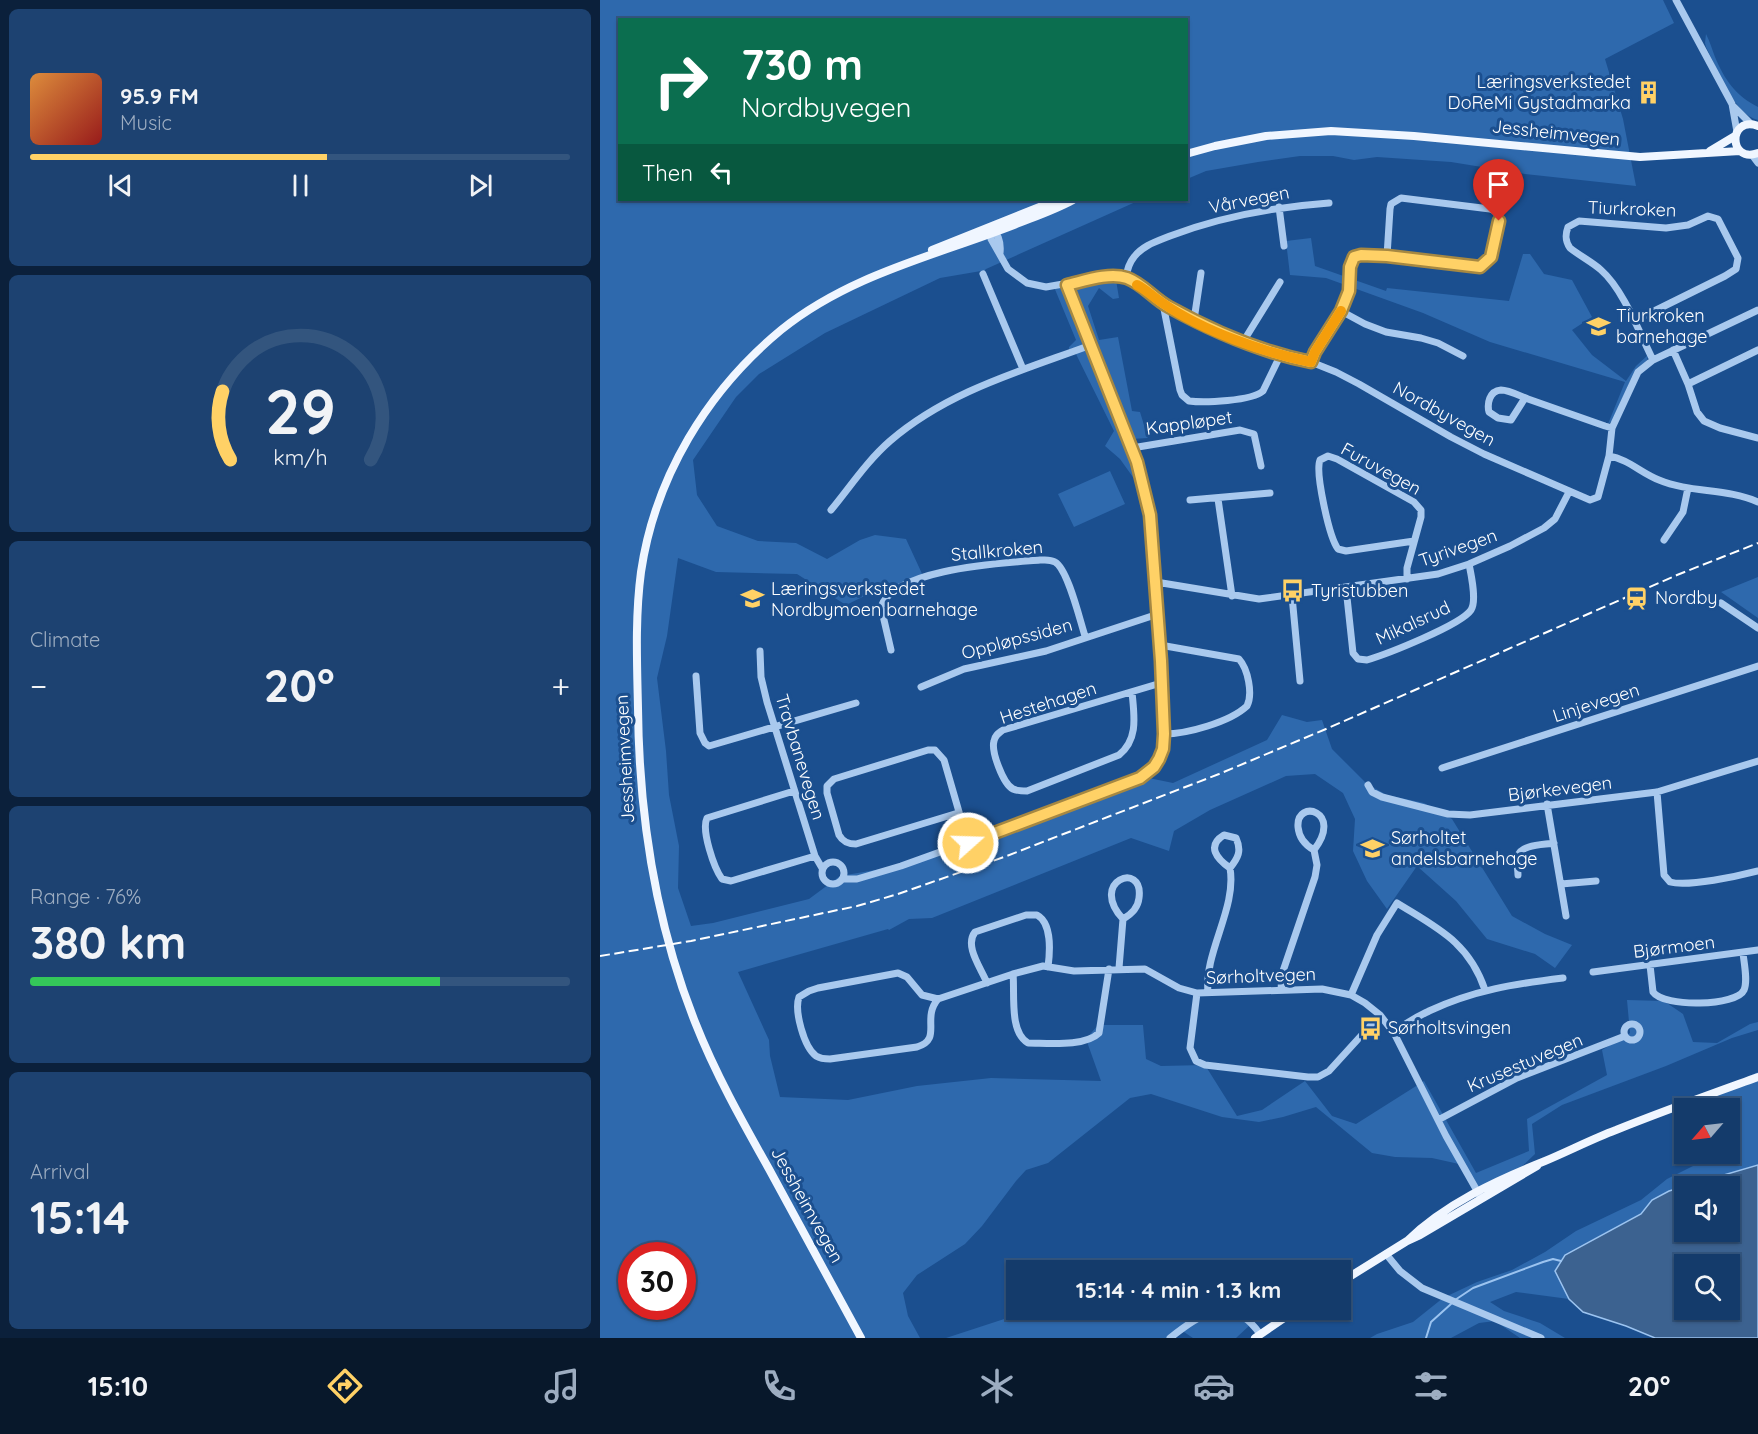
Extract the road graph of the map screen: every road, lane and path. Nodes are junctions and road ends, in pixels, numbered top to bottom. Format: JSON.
{"nodes":[{"id":1,"x":1676,"y":0,"type":"edge"},
{"id":2,"x":1732,"y":104,"type":"junction"},
{"id":3,"x":1755,"y":125,"type":"edge"},
{"id":4,"x":1736,"y":134,"type":"junction"},
{"id":5,"x":1709,"y":151,"type":"junction"},
{"id":6,"x":1740,"y":151,"type":"junction"},
{"id":7,"x":1188,"y":153,"type":"edge"},
{"id":8,"x":1755,"y":154,"type":"edge"},
{"id":9,"x":1758,"y":163,"type":"edge"},
{"id":10,"x":1055,"y":201,"type":"edge"},
{"id":11,"x":1070,"y":201,"type":"edge"},
{"id":12,"x":1329,"y":203,"type":"dead end"},
{"id":13,"x":1279,"y":207,"type":"junction"},
{"id":14,"x":992,"y":230,"type":"junction"},
{"id":15,"x":1284,"y":246,"type":"dead end"},
{"id":16,"x":1387,"y":256,"type":"junction"},
{"id":17,"x":983,"y":273,"type":"dead end"},
{"id":18,"x":1201,"y":273,"type":"dead end"},
{"id":19,"x":1126,"y":278,"type":"junction"},
{"id":20,"x":1280,"y":282,"type":"dead end"},
{"id":21,"x":1067,"y":285,"type":"junction"},
{"id":22,"x":1163,"y":304,"type":"junction"},
{"id":23,"x":1758,"y":310,"type":"edge"},
{"id":24,"x":1341,"y":311,"type":"junction"},
{"id":25,"x":1194,"y":320,"type":"junction"},
{"id":26,"x":1634,"y":321,"type":"junction"},
{"id":27,"x":1243,"y":342,"type":"junction"},
{"id":28,"x":1091,"y":345,"type":"junction"},
{"id":29,"x":1673,"y":350,"type":"junction"},
{"id":30,"x":1758,"y":350,"type":"edge"},
{"id":31,"x":1280,"y":356,"type":"junction"},
{"id":32,"x":1463,"y":356,"type":"dead end"},
{"id":33,"x":1653,"y":360,"type":"junction"},
{"id":34,"x":1311,"y":362,"type":"junction"},
{"id":35,"x":1023,"y":369,"type":"junction"},
{"id":36,"x":1688,"y":384,"type":"junction"},
{"id":37,"x":1525,"y":398,"type":"junction"},
{"id":38,"x":1612,"y":428,"type":"junction"},
{"id":39,"x":1758,"y":438,"type":"edge"},
{"id":40,"x":1132,"y":448,"type":"junction"},
{"id":41,"x":1609,"y":456,"type":"junction"},
{"id":42,"x":1261,"y":466,"type":"dead end"},
{"id":43,"x":1688,"y":488,"type":"junction"},
{"id":44,"x":1569,"y":492,"type":"junction"},
{"id":45,"x":1270,"y":493,"type":"dead end"},
{"id":46,"x":1218,"y":499,"type":"junction"},
{"id":47,"x":1190,"y":500,"type":"dead end"},
{"id":48,"x":1758,"y":502,"type":"edge"},
{"id":49,"x":831,"y":510,"type":"dead end"},
{"id":50,"x":1664,"y":540,"type":"dead end"},
{"id":51,"x":1414,"y":541,"type":"junction"},
{"id":52,"x":1469,"y":564,"type":"junction"},
{"id":53,"x":1407,"y":579,"type":"junction"},
{"id":54,"x":1156,"y":582,"type":"junction"},
{"id":55,"x":1346,"y":588,"type":"junction"},
{"id":56,"x":1232,"y":596,"type":"junction"},
{"id":57,"x":1292,"y":596,"type":"junction"},
{"id":58,"x":1721,"y":603,"type":"dead end"},
{"id":59,"x":1158,"y":614,"type":"junction"},
{"id":60,"x":1758,"y":628,"type":"edge"},
{"id":61,"x":1085,"y":636,"type":"junction"},
{"id":62,"x":1160,"y":645,"type":"junction"},
{"id":63,"x":891,"y":650,"type":"dead end"},
{"id":64,"x":760,"y":651,"type":"dead end"},
{"id":65,"x":1758,"y":666,"type":"edge"},
{"id":66,"x":696,"y":676,"type":"dead end"},
{"id":67,"x":1300,"y":681,"type":"dead end"},
{"id":68,"x":1161,"y":683,"type":"junction"},
{"id":69,"x":921,"y":687,"type":"dead end"},
{"id":70,"x":1132,"y":692,"type":"junction"},
{"id":71,"x":856,"y":703,"type":"dead end"},
{"id":72,"x":775,"y":728,"type":"junction"},
{"id":73,"x":1164,"y":734,"type":"junction"},
{"id":74,"x":1758,"y":760,"type":"edge"},
{"id":75,"x":1442,"y":768,"type":"dead end"},
{"id":76,"x":1368,"y":784,"type":"dead end"},
{"id":77,"x":795,"y":791,"type":"junction"},
{"id":78,"x":1657,"y":792,"type":"junction"},
{"id":79,"x":1547,"y":804,"type":"junction"},
{"id":80,"x":958,"y":813,"type":"junction"},
{"id":81,"x":968,"y":843,"type":"junction"},
{"id":82,"x":1554,"y":843,"type":"junction"},
{"id":83,"x":1314,"y":850,"type":"junction"},
{"id":84,"x":815,"y":856,"type":"junction"},
{"id":85,"x":822,"y":868,"type":"junction"},
{"id":86,"x":1230,"y":868,"type":"junction"},
{"id":87,"x":1758,"y":871,"type":"edge"},
{"id":88,"x":1518,"y":875,"type":"dead end"},
{"id":89,"x":843,"y":879,"type":"junction"},
{"id":90,"x":1596,"y":881,"type":"dead end"},
{"id":91,"x":1561,"y":884,"type":"junction"},
{"id":92,"x":1566,"y":916,"type":"dead end"},
{"id":93,"x":1123,"y":919,"type":"junction"},
{"id":94,"x":1758,"y":950,"type":"edge"},
{"id":95,"x":1743,"y":953,"type":"junction"},
{"id":96,"x":1650,"y":965,"type":"junction"},
{"id":97,"x":1048,"y":967,"type":"junction"},
{"id":98,"x":1119,"y":968,"type":"junction"},
{"id":99,"x":1109,"y":969,"type":"junction"},
{"id":100,"x":1593,"y":972,"type":"dead end"},
{"id":101,"x":1013,"y":974,"type":"junction"},
{"id":102,"x":1563,"y":978,"type":"dead end"},
{"id":103,"x":987,"y":982,"type":"junction"},
{"id":104,"x":1281,"y":990,"type":"junction"},
{"id":105,"x":1485,"y":990,"type":"junction"},
{"id":106,"x":1197,"y":993,"type":"junction"},
{"id":107,"x":1208,"y":993,"type":"junction"},
{"id":108,"x":1351,"y":995,"type":"junction"},
{"id":109,"x":938,"y":999,"type":"junction"},
{"id":110,"x":1380,"y":1015,"type":"junction"},
{"id":111,"x":1394,"y":1033,"type":"junction"},
{"id":112,"x":1625,"y":1036,"type":"dead end"},
{"id":113,"x":1758,"y":1077,"type":"edge"},
{"id":114,"x":1437,"y":1120,"type":"junction"},
{"id":115,"x":1480,"y":1195,"type":"junction"},
{"id":116,"x":1386,"y":1254,"type":"junction"},
{"id":117,"x":1351,"y":1276,"type":"edge"},
{"id":118,"x":1281,"y":1320,"type":"edge"},
{"id":119,"x":1257,"y":1336,"type":"edge"},
{"id":120,"x":861,"y":1338,"type":"edge"},
{"id":121,"x":1170,"y":1338,"type":"edge"},
{"id":122,"x":1541,"y":1338,"type":"edge"}],
"edges":[{"from":1,"to":2,"type":"street"},
{"from":2,"to":3,"type":"street"},
{"from":2,"to":4,"type":"street"},
{"from":3,"to":4,"type":"main road","name":"Jessheimvegen"},
{"from":4,"to":5,"type":"main road","name":"Jessheimvegen"},
{"from":4,"to":6,"type":"main road"},
{"from":5,"to":6,"type":"main road","name":"Jessheimvegen"},
{"from":5,"to":7,"type":"main road","name":"Jessheimvegen"},
{"from":6,"to":8,"type":"main road","name":"Jessheimvegen"},
{"from":8,"to":9,"type":"street"},
{"from":10,"to":14,"type":"main road","name":"Jessheimvegen"},
{"from":11,"to":14,"type":"main road","name":"Jessheimvegen"},
{"from":12,"to":13,"type":"street","name":"Vårvegen"},
{"from":13,"to":15,"type":"street"},
{"from":13,"to":19,"type":"street","name":"Vårvegen"},
{"from":14,"to":21,"type":"street"},
{"from":14,"to":120,"type":"main road","name":"Jessheimvegen"},
{"from":16,"to":16,"type":"street"},
{"from":16,"to":24,"type":"street"},
{"from":17,"to":35,"type":"street"},
{"from":18,"to":25,"type":"street"},
{"from":19,"to":21,"type":"street"},
{"from":19,"to":22,"type":"street","name":"Nordbyvegen"},
{"from":20,"to":27,"type":"street"},
{"from":21,"to":28,"type":"street"},
{"from":22,"to":25,"type":"street","name":"Nordbyvegen"},
{"from":22,"to":31,"type":"street"},
{"from":23,"to":29,"type":"street"},
{"from":24,"to":32,"type":"street"},
{"from":24,"to":34,"type":"street"},
{"from":25,"to":27,"type":"street","name":"Nordbyvegen"},
{"from":26,"to":26,"type":"street","name":"Tiurkroken"},
{"from":26,"to":33,"type":"street","name":"Tiurkroken"},
{"from":27,"to":31,"type":"street","name":"Nordbyvegen"},
{"from":28,"to":35,"type":"street"},
{"from":28,"to":40,"type":"street"},
{"from":29,"to":33,"type":"street"},
{"from":29,"to":36,"type":"street"},
{"from":30,"to":36,"type":"street"},
{"from":31,"to":34,"type":"street","name":"Nordbyvegen"},
{"from":33,"to":38,"type":"street"},
{"from":34,"to":44,"type":"street","name":"Nordbyvegen"},
{"from":35,"to":49,"type":"street"},
{"from":36,"to":39,"type":"street"},
{"from":37,"to":37,"type":"street"},
{"from":37,"to":38,"type":"street"},
{"from":38,"to":41,"type":"street"},
{"from":40,"to":42,"type":"street","name":"Kappløpet"},
{"from":40,"to":54,"type":"street"},
{"from":41,"to":43,"type":"street"},
{"from":41,"to":44,"type":"street","name":"Nordbyvegen"},
{"from":43,"to":48,"type":"street"},
{"from":43,"to":50,"type":"street"},
{"from":44,"to":52,"type":"street","name":"Tyrivegen"},
{"from":45,"to":46,"type":"street"},
{"from":46,"to":47,"type":"street"},
{"from":46,"to":56,"type":"street"},
{"from":51,"to":51,"type":"street","name":"Furuvegen"},
{"from":51,"to":53,"type":"street","name":"Furuvegen"},
{"from":52,"to":53,"type":"street","name":"Tyrivegen"},
{"from":52,"to":55,"type":"street","name":"Mikalsrud"},
{"from":53,"to":55,"type":"street","name":"Tyrivegen"},
{"from":54,"to":56,"type":"street","name":"Tyrivegen"},
{"from":54,"to":59,"type":"street"},
{"from":55,"to":57,"type":"street","name":"Tyrivegen"},
{"from":56,"to":57,"type":"street","name":"Tyrivegen"},
{"from":57,"to":67,"type":"street"},
{"from":58,"to":60,"type":"street"},
{"from":59,"to":61,"type":"street","name":"Oppløpssiden"},
{"from":59,"to":62,"type":"street"},
{"from":61,"to":63,"type":"street","name":"Stallkroken"},
{"from":61,"to":69,"type":"street","name":"Oppløpssiden"},
{"from":62,"to":68,"type":"street"},
{"from":62,"to":73,"type":"street"},
{"from":64,"to":72,"type":"street","name":"Travbanevegen"},
{"from":65,"to":75,"type":"street","name":"Linjevegen"},
{"from":66,"to":72,"type":"street"},
{"from":68,"to":70,"type":"street","name":"Hestehagen"},
{"from":68,"to":73,"type":"street"},
{"from":70,"to":70,"type":"street","name":"Hestehagen"},
{"from":71,"to":72,"type":"street"},
{"from":72,"to":77,"type":"street","name":"Travbanevegen"},
{"from":73,"to":81,"type":"street"},
{"from":74,"to":78,"type":"street","name":"Bjørkevegen"},
{"from":76,"to":79,"type":"street","name":"Bjørkevegen"},
{"from":77,"to":84,"type":"street","name":"Travbanevegen"},
{"from":77,"to":84,"type":"street"},
{"from":78,"to":79,"type":"street","name":"Bjørkevegen"},
{"from":78,"to":87,"type":"street"},
{"from":79,"to":82,"type":"street"},
{"from":80,"to":80,"type":"street"},
{"from":80,"to":81,"type":"street"},
{"from":81,"to":89,"type":"street"},
{"from":82,"to":88,"type":"street"},
{"from":82,"to":91,"type":"street"},
{"from":83,"to":83,"type":"street"},
{"from":83,"to":104,"type":"street"},
{"from":84,"to":85,"type":"street","name":"Travbanevegen"},
{"from":85,"to":89,"type":"street"},
{"from":85,"to":89,"type":"street"},
{"from":86,"to":86,"type":"street"},
{"from":86,"to":107,"type":"street"},
{"from":90,"to":91,"type":"street"},
{"from":91,"to":92,"type":"street"},
{"from":93,"to":93,"type":"street"},
{"from":93,"to":98,"type":"street"},
{"from":94,"to":95,"type":"street","name":"Bjørmoen"},
{"from":95,"to":96,"type":"street","name":"Bjørmoen"},
{"from":95,"to":96,"type":"street"},
{"from":96,"to":100,"type":"street","name":"Bjørmoen"},
{"from":97,"to":99,"type":"street","name":"Sørholtvegen"},
{"from":97,"to":101,"type":"street","name":"Sørholtvegen"},
{"from":97,"to":103,"type":"street"},
{"from":98,"to":99,"type":"street","name":"Sørholtvegen"},
{"from":98,"to":106,"type":"street","name":"Sørholtvegen"},
{"from":99,"to":101,"type":"street"},
{"from":101,"to":103,"type":"street","name":"Sørholtvegen"},
{"from":102,"to":105,"type":"street"},
{"from":103,"to":109,"type":"street","name":"Sørholtvegen"},
{"from":104,"to":107,"type":"street","name":"Sørholtvegen"},
{"from":104,"to":108,"type":"street","name":"Sørholtvegen"},
{"from":105,"to":108,"type":"street"},
{"from":105,"to":111,"type":"street"},
{"from":106,"to":107,"type":"street","name":"Sørholtvegen"},
{"from":106,"to":110,"type":"street"},
{"from":108,"to":110,"type":"street","name":"Sørholtvegen"},
{"from":109,"to":109,"type":"street"},
{"from":110,"to":111,"type":"street","name":"Sørholtvegen"},
{"from":111,"to":114,"type":"street","name":"Sørholtvegen"},
{"from":112,"to":114,"type":"street","name":"Krusestuvegen"},
{"from":113,"to":115,"type":"main road"},
{"from":114,"to":115,"type":"street","name":"Sørholtvegen"},
{"from":115,"to":116,"type":"main road"},
{"from":116,"to":117,"type":"main road"},
{"from":116,"to":122,"type":"street"},
{"from":118,"to":119,"type":"main road"},
{"from":119,"to":121,"type":"street"}]}
